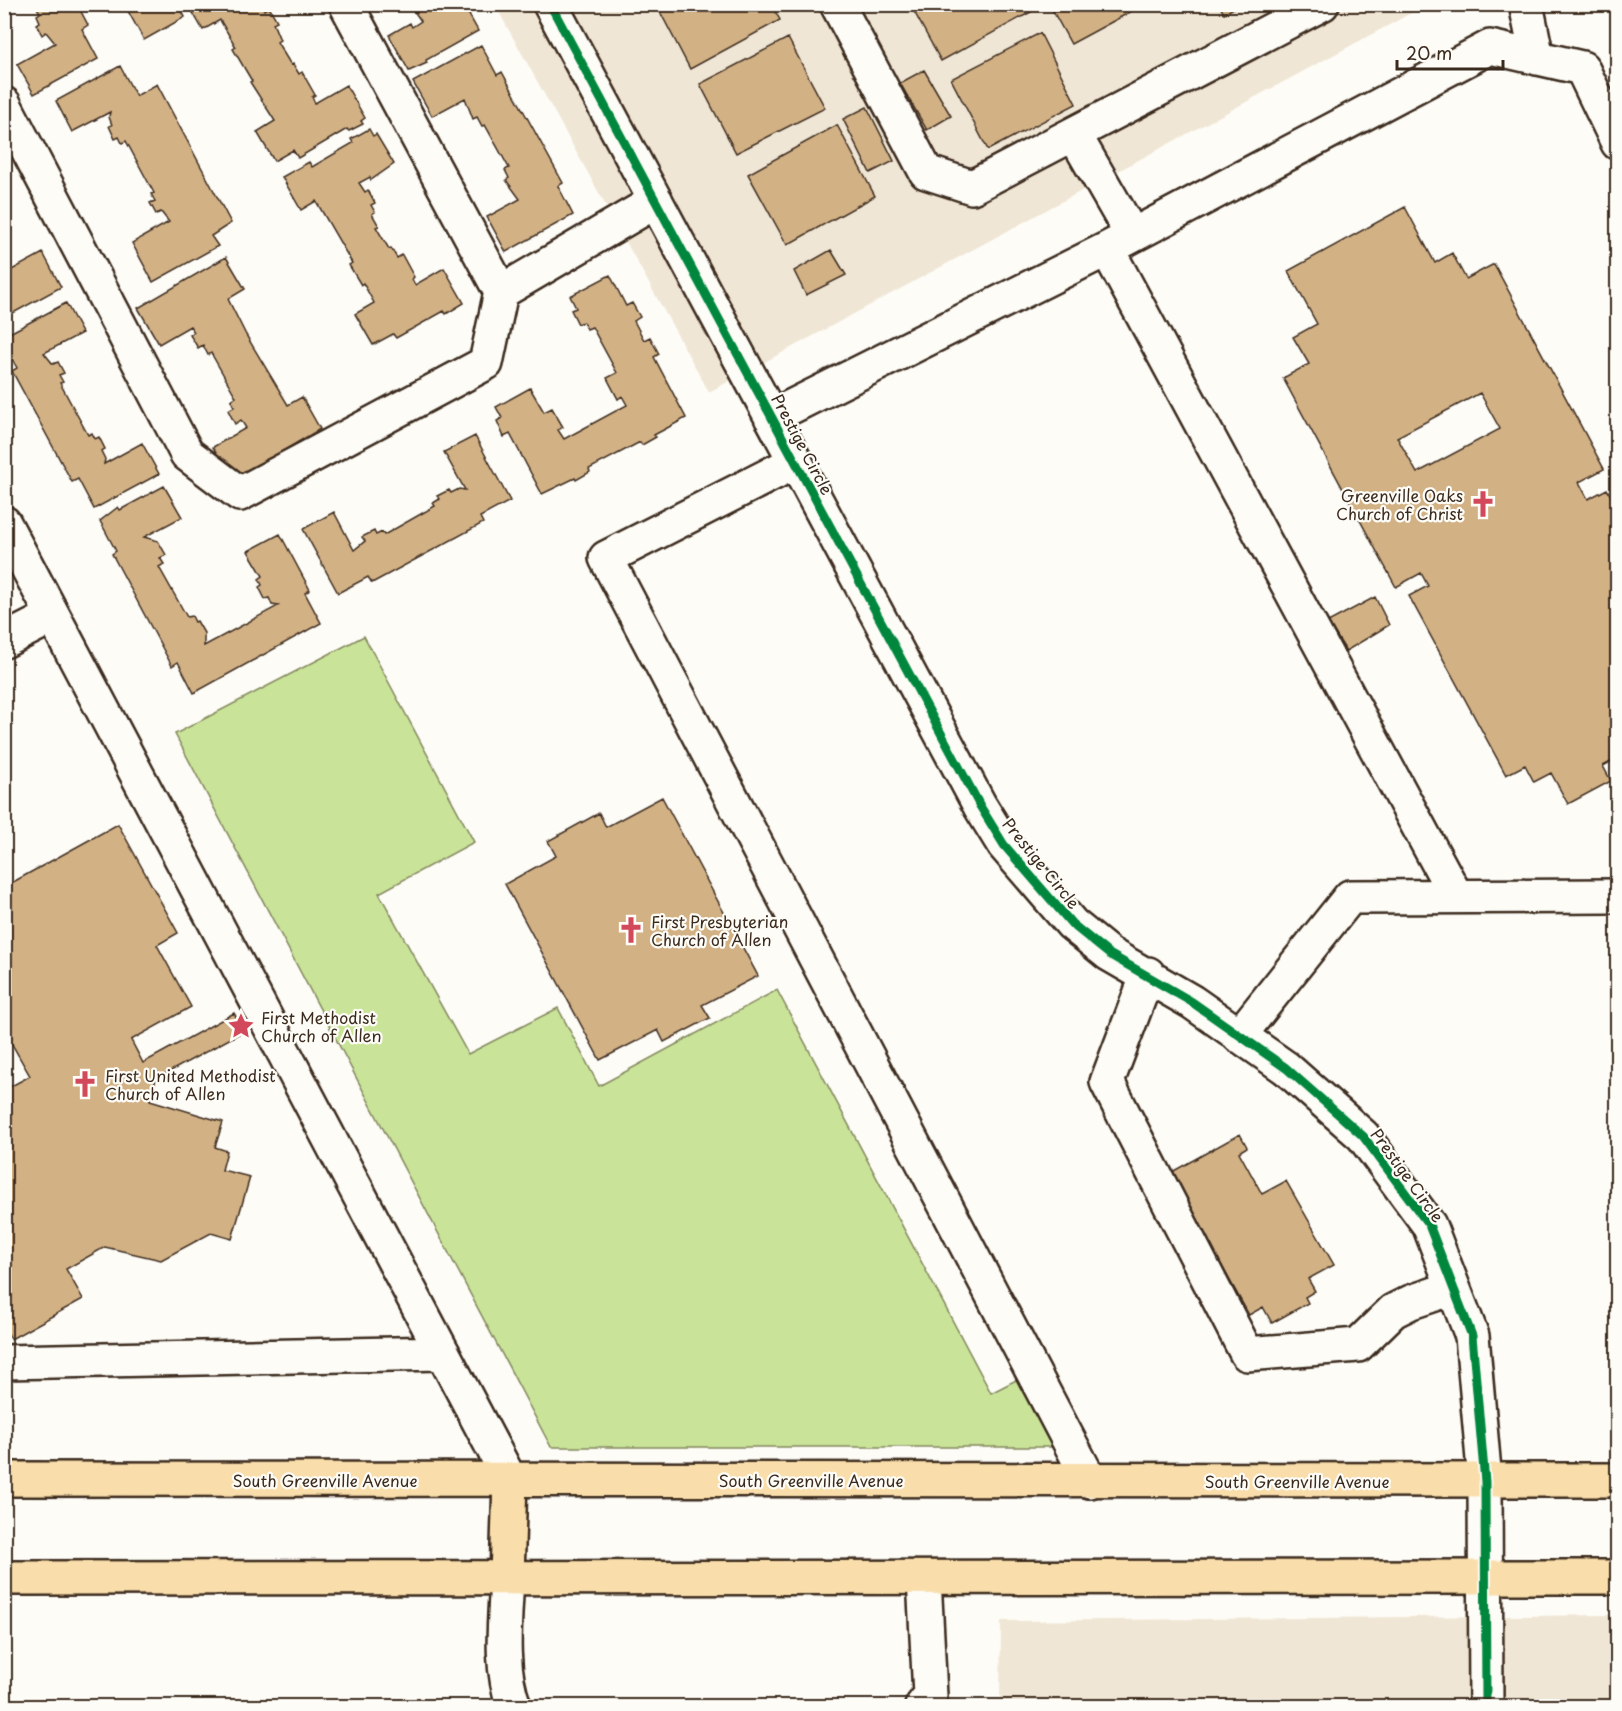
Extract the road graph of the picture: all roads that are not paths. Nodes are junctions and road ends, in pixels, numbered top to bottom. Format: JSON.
{"nodes":[{"id":1,"x":346,"y":4,"type":"edge"},
{"id":2,"x":550,"y":4,"type":"edge"},
{"id":3,"x":837,"y":4,"type":"edge"},
{"id":4,"x":1322,"y":4,"type":"edge"},
{"id":5,"x":1526,"y":4,"type":"edge"},
{"id":6,"x":1537,"y":58,"type":"junction"},
{"id":7,"x":4,"y":104,"type":"edge"},
{"id":8,"x":1074,"y":134,"type":"junction"},
{"id":9,"x":1617,"y":143,"type":"edge"},
{"id":10,"x":656,"y":201,"type":"junction"},
{"id":11,"x":1119,"y":242,"type":"junction"},
{"id":12,"x":501,"y":292,"type":"junction"},
{"id":13,"x":771,"y":417,"type":"junction"},
{"id":14,"x":795,"y":462,"type":"junction"},
{"id":15,"x":4,"y":523,"type":"edge"},
{"id":16,"x":52,"y":616,"type":"junction"},
{"id":17,"x":4,"y":641,"type":"edge"},
{"id":18,"x":1456,"y":896,"type":"junction"},
{"id":19,"x":1617,"y":896,"type":"edge"},
{"id":20,"x":1148,"y":974,"type":"junction"},
{"id":21,"x":1239,"y":1036,"type":"junction"},
{"id":22,"x":1453,"y":1288,"type":"junction"},
{"id":23,"x":443,"y":1353,"type":"junction"},
{"id":24,"x":4,"y":1362,"type":"edge"},
{"id":25,"x":4,"y":1479,"type":"edge"},
{"id":26,"x":510,"y":1480,"type":"junction"},
{"id":27,"x":1617,"y":1480,"type":"edge"},
{"id":28,"x":1089,"y":1481,"type":"junction"},
{"id":29,"x":1485,"y":1482,"type":"junction"},
{"id":30,"x":1485,"y":1577,"type":"junction"},
{"id":31,"x":1617,"y":1577,"type":"edge"},
{"id":32,"x":4,"y":1578,"type":"edge"},
{"id":33,"x":507,"y":1578,"type":"junction"},
{"id":34,"x":924,"y":1578,"type":"junction"},
{"id":35,"x":930,"y":1703,"type":"edge"},
{"id":36,"x":514,"y":1707,"type":"edge"},
{"id":37,"x":1486,"y":1707,"type":"edge"}],
"edges":[{"from":1,"to":12,"type":"street"},
{"from":2,"to":10,"type":"street","name":"Prestige Circle"},
{"from":3,"to":8,"type":"street"},
{"from":4,"to":8,"type":"street"},
{"from":5,"to":6,"type":"street"},
{"from":6,"to":9,"type":"street"},
{"from":6,"to":11,"type":"street"},
{"from":7,"to":12,"type":"street"},
{"from":8,"to":11,"type":"street"},
{"from":10,"to":12,"type":"street"},
{"from":10,"to":13,"type":"street","name":"Prestige Circle"},
{"from":11,"to":13,"type":"street"},
{"from":11,"to":18,"type":"street"},
{"from":13,"to":14,"type":"street","name":"Prestige Circle"},
{"from":14,"to":20,"type":"street","name":"Prestige Circle"},
{"from":14,"to":28,"type":"street"},
{"from":15,"to":16,"type":"street"},
{"from":16,"to":17,"type":"street"},
{"from":16,"to":23,"type":"street"},
{"from":18,"to":19,"type":"street"},
{"from":18,"to":21,"type":"street"},
{"from":20,"to":21,"type":"street","name":"Prestige Circle"},
{"from":20,"to":22,"type":"street"},
{"from":21,"to":22,"type":"street","name":"Prestige Circle"},
{"from":22,"to":29,"type":"street","name":"Prestige Circle"},
{"from":23,"to":24,"type":"street"},
{"from":23,"to":26,"type":"street"},
{"from":25,"to":26,"type":"main road","name":"South Greenville Avenue"},
{"from":26,"to":28,"type":"main road","name":"South Greenville Avenue"},
{"from":26,"to":33,"type":"main road"},
{"from":27,"to":29,"type":"main road","name":"South Greenville Avenue"},
{"from":28,"to":29,"type":"main road","name":"South Greenville Avenue"},
{"from":29,"to":30,"type":"street","name":"Prestige Circle"},
{"from":30,"to":31,"type":"main road"},
{"from":30,"to":34,"type":"main road"},
{"from":30,"to":37,"type":"street","name":"Prestige Circle"},
{"from":32,"to":33,"type":"main road"},
{"from":33,"to":34,"type":"main road"},
{"from":33,"to":36,"type":"street"},
{"from":34,"to":35,"type":"street"}]}
